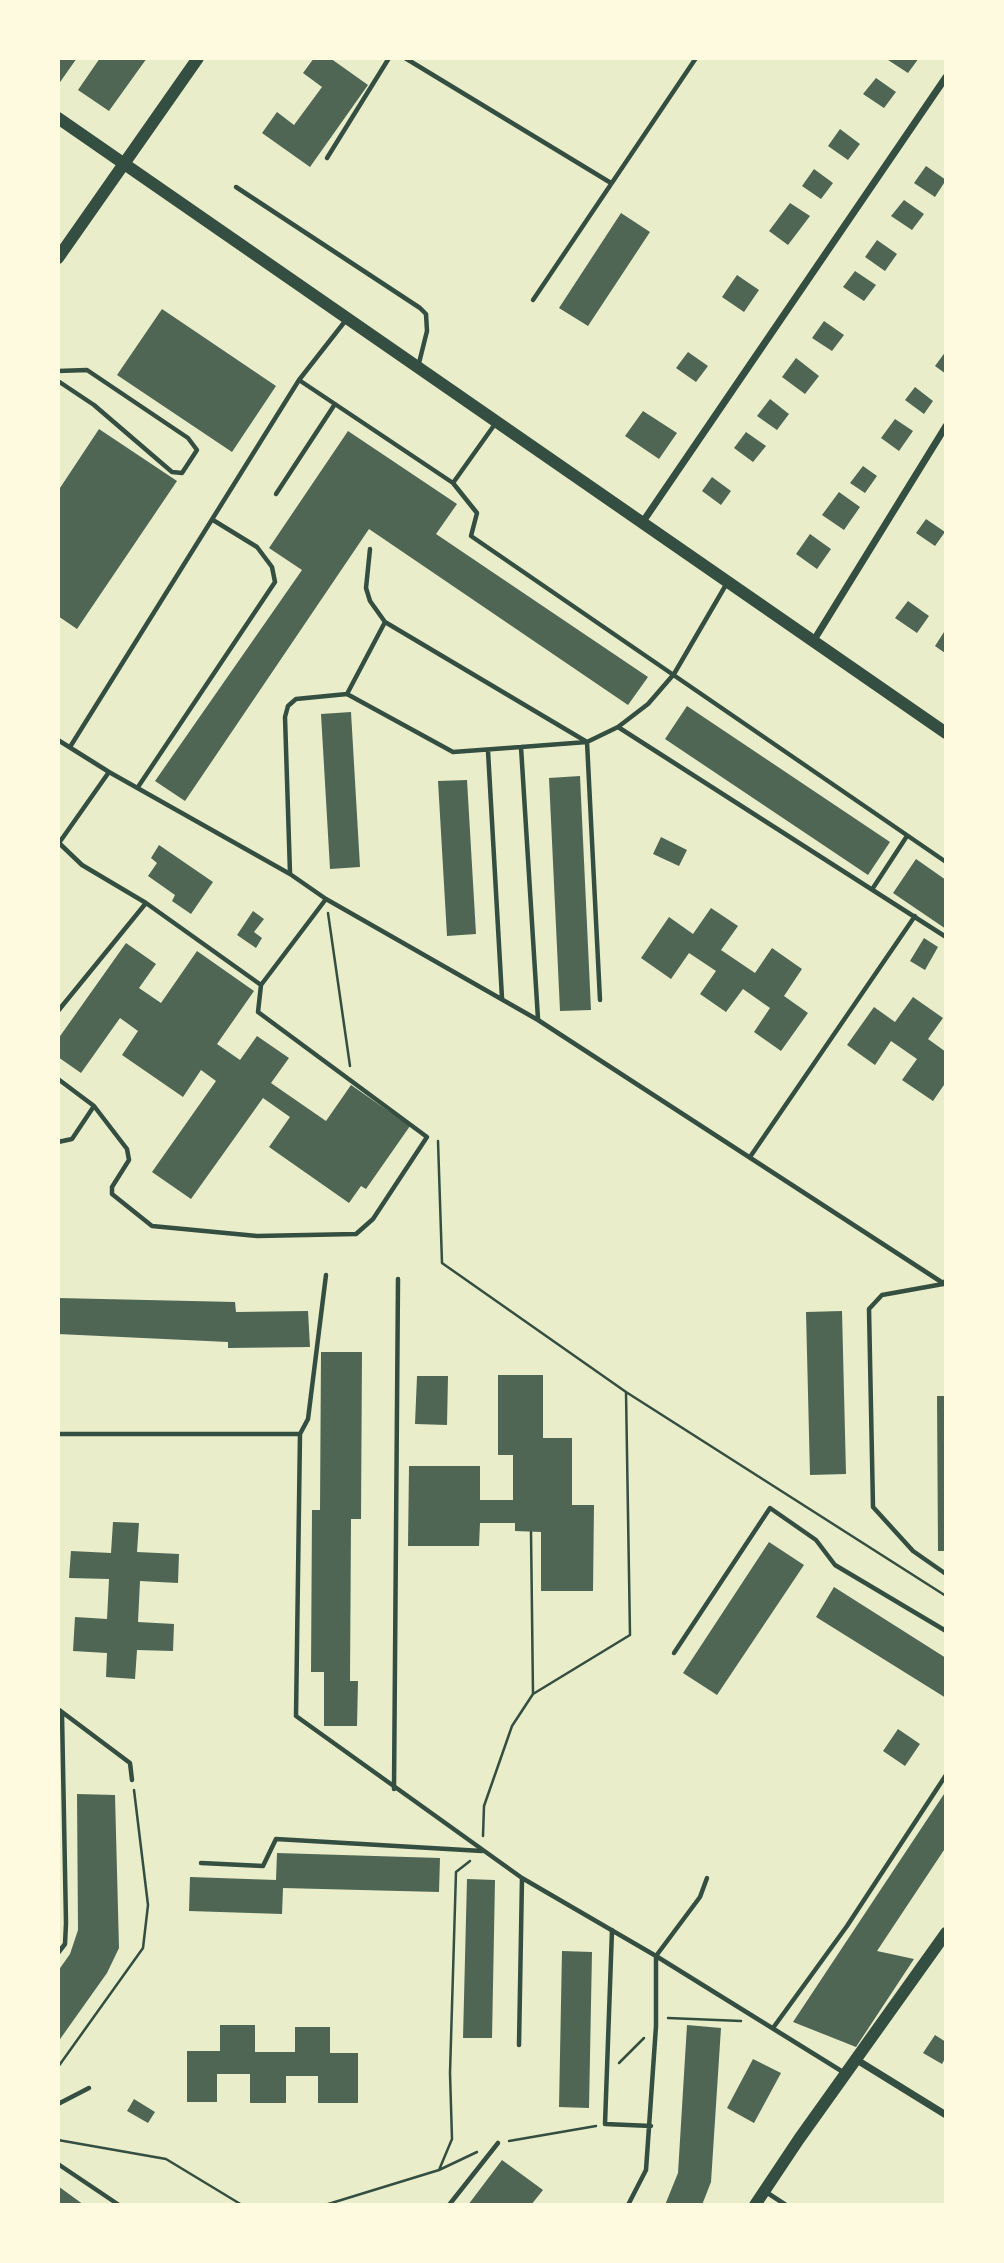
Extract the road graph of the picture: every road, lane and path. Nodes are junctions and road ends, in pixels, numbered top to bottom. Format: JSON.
{"nodes":[{"id":1,"x":198,"y":58,"type":"edge"},
{"id":2,"x":389,"y":58,"type":"edge"},
{"id":3,"x":405,"y":58,"type":"edge"},
{"id":4,"x":696,"y":58,"type":"edge"},
{"id":5,"x":946,"y":77,"type":"edge"},
{"id":6,"x":58,"y":118,"type":"edge"},
{"id":7,"x":327,"y":158,"type":"dead end"},
{"id":8,"x":125,"y":166,"type":"junction"},
{"id":9,"x":611,"y":183,"type":"junction"},
{"id":10,"x":236,"y":187,"type":"dead end"},
{"id":11,"x":58,"y":258,"type":"edge"},
{"id":12,"x":533,"y":300,"type":"dead end"},
{"id":13,"x":349,"y":317,"type":"junction"},
{"id":14,"x":418,"y":367,"type":"junction"},
{"id":15,"x":58,"y":371,"type":"edge"},
{"id":16,"x":299,"y":380,"type":"junction"},
{"id":17,"x":58,"y":381,"type":"edge"},
{"id":18,"x":335,"y":404,"type":"junction"},
{"id":19,"x":496,"y":422,"type":"junction"},
{"id":20,"x":946,"y":426,"type":"edge"},
{"id":21,"x":453,"y":483,"type":"junction"},
{"id":22,"x":276,"y":494,"type":"dead end"},
{"id":23,"x":213,"y":520,"type":"junction"},
{"id":24,"x":642,"y":523,"type":"junction"},
{"id":25,"x":370,"y":549,"type":"dead end"},
{"id":26,"x":728,"y":583,"type":"junction"},
{"id":27,"x":386,"y":622,"type":"junction"},
{"id":28,"x":814,"y":640,"type":"junction"},
{"id":29,"x":674,"y":674,"type":"junction"},
{"id":30,"x":347,"y":694,"type":"junction"},
{"id":31,"x":618,"y":727,"type":"junction"},
{"id":32,"x":946,"y":733,"type":"edge"},
{"id":33,"x":58,"y":740,"type":"edge"},
{"id":34,"x":587,"y":742,"type":"junction"},
{"id":35,"x":69,"y":747,"type":"junction"},
{"id":36,"x":521,"y":747,"type":"junction"},
{"id":37,"x":488,"y":751,"type":"junction"},
{"id":38,"x":109,"y":772,"type":"junction"},
{"id":39,"x":138,"y":787,"type":"junction"},
{"id":40,"x":907,"y":836,"type":"junction"},
{"id":41,"x":58,"y":844,"type":"edge"},
{"id":42,"x":946,"y":862,"type":"edge"},
{"id":43,"x":290,"y":874,"type":"junction"},
{"id":44,"x":873,"y":888,"type":"junction"},
{"id":45,"x":326,"y":899,"type":"junction"},
{"id":46,"x":146,"y":903,"type":"junction"},
{"id":47,"x":915,"y":916,"type":"junction"},
{"id":48,"x":946,"y":937,"type":"edge"},
{"id":49,"x":261,"y":985,"type":"junction"},
{"id":50,"x":502,"y":998,"type":"junction"},
{"id":51,"x":600,"y":999,"type":"dead end"},
{"id":52,"x":58,"y":1011,"type":"edge"},
{"id":53,"x":538,"y":1020,"type":"junction"},
{"id":54,"x":351,"y":1072,"type":"dead end"},
{"id":55,"x":58,"y":1079,"type":"edge"},
{"id":56,"x":94,"y":1106,"type":"junction"},
{"id":57,"x":433,"y":1136,"type":"dead end"},
{"id":58,"x":58,"y":1142,"type":"edge"},
{"id":59,"x":750,"y":1157,"type":"junction"},
{"id":60,"x":326,"y":1275,"type":"dead end"},
{"id":61,"x":398,"y":1279,"type":"dead end"},
{"id":62,"x":945,"y":1283,"type":"edge"},
{"id":63,"x":626,"y":1392,"type":"junction"},
{"id":64,"x":58,"y":1434,"type":"edge"},
{"id":65,"x":300,"y":1434,"type":"junction"},
{"id":66,"x":531,"y":1532,"type":"dead end"},
{"id":67,"x":946,"y":1574,"type":"edge"},
{"id":68,"x":946,"y":1596,"type":"edge"},
{"id":69,"x":946,"y":1631,"type":"edge"},
{"id":70,"x":674,"y":1653,"type":"dead end"},
{"id":71,"x":534,"y":1694,"type":"junction"},
{"id":72,"x":60,"y":1712,"type":"edge"},
{"id":73,"x":946,"y":1775,"type":"edge"},
{"id":74,"x":132,"y":1780,"type":"joint"},
{"id":75,"x":394,"y":1789,"type":"junction"},
{"id":76,"x":483,"y":1851,"type":"junction"},
{"id":77,"x":201,"y":1863,"type":"dead end"},
{"id":78,"x":522,"y":1878,"type":"junction"},
{"id":79,"x":707,"y":1878,"type":"dead end"},
{"id":80,"x":612,"y":1930,"type":"junction"},
{"id":81,"x":946,"y":1933,"type":"edge"},
{"id":82,"x":58,"y":1953,"type":"edge"},
{"id":83,"x":656,"y":1956,"type":"junction"},
{"id":84,"x":764,"y":2023,"type":"junction"},
{"id":85,"x":656,"y":2026,"type":"junction"},
{"id":86,"x":773,"y":2029,"type":"junction"},
{"id":87,"x":519,"y":2045,"type":"dead end"},
{"id":88,"x":857,"y":2060,"type":"junction"},
{"id":89,"x":58,"y":2067,"type":"edge"},
{"id":90,"x":847,"y":2074,"type":"junction"},
{"id":91,"x":607,"y":2075,"type":"junction"},
{"id":92,"x":89,"y":2088,"type":"dead end"},
{"id":93,"x":58,"y":2104,"type":"edge"},
{"id":94,"x":946,"y":2115,"type":"edge"},
{"id":95,"x":605,"y":2124,"type":"junction"},
{"id":96,"x":650,"y":2126,"type":"junction"},
{"id":97,"x":58,"y":2140,"type":"edge"},
{"id":98,"x":498,"y":2143,"type":"junction"},
{"id":99,"x":58,"y":2164,"type":"edge"},
{"id":100,"x":439,"y":2170,"type":"junction"},
{"id":101,"x":764,"y":2191,"type":"junction"},
{"id":102,"x":119,"y":2205,"type":"edge"},
{"id":103,"x":242,"y":2205,"type":"edge"},
{"id":104,"x":325,"y":2205,"type":"edge"},
{"id":105,"x":449,"y":2205,"type":"edge"},
{"id":106,"x":628,"y":2205,"type":"edge"},
{"id":107,"x":755,"y":2205,"type":"edge"},
{"id":108,"x":786,"y":2205,"type":"edge"}],
"edges":[{"from":1,"to":8,"type":"main road"},
{"from":2,"to":7,"type":"lane"},
{"from":3,"to":9,"type":"lane"},
{"from":4,"to":9,"type":"lane"},
{"from":5,"to":24,"type":"street"},
{"from":6,"to":8,"type":"main road"},
{"from":8,"to":11,"type":"main road"},
{"from":8,"to":13,"type":"main road"},
{"from":9,"to":12,"type":"lane"},
{"from":10,"to":14,"type":"lane"},
{"from":13,"to":14,"type":"main road"},
{"from":13,"to":16,"type":"lane"},
{"from":14,"to":19,"type":"main road"},
{"from":15,"to":17,"type":"lane"},
{"from":16,"to":18,"type":"lane"},
{"from":16,"to":23,"type":"lane"},
{"from":18,"to":21,"type":"lane"},
{"from":18,"to":22,"type":"lane"},
{"from":19,"to":21,"type":"lane"},
{"from":19,"to":24,"type":"main road"},
{"from":20,"to":28,"type":"street"},
{"from":21,"to":29,"type":"lane"},
{"from":23,"to":35,"type":"lane"},
{"from":23,"to":39,"type":"lane"},
{"from":24,"to":26,"type":"main road"},
{"from":25,"to":27,"type":"lane"},
{"from":26,"to":28,"type":"main road"},
{"from":26,"to":29,"type":"lane"},
{"from":27,"to":30,"type":"lane"},
{"from":27,"to":34,"type":"lane"},
{"from":28,"to":32,"type":"main road"},
{"from":29,"to":31,"type":"lane"},
{"from":29,"to":40,"type":"lane"},
{"from":30,"to":37,"type":"lane"},
{"from":30,"to":43,"type":"lane"},
{"from":31,"to":34,"type":"lane"},
{"from":31,"to":44,"type":"lane"},
{"from":33,"to":35,"type":"lane"},
{"from":34,"to":36,"type":"lane"},
{"from":34,"to":51,"type":"lane"},
{"from":35,"to":38,"type":"lane"},
{"from":36,"to":37,"type":"lane"},
{"from":36,"to":53,"type":"lane"},
{"from":37,"to":50,"type":"lane"},
{"from":38,"to":39,"type":"lane"},
{"from":38,"to":41,"type":"lane"},
{"from":39,"to":43,"type":"lane"},
{"from":40,"to":42,"type":"lane"},
{"from":40,"to":44,"type":"lane"},
{"from":41,"to":46,"type":"lane"},
{"from":43,"to":45,"type":"lane"},
{"from":44,"to":47,"type":"lane"},
{"from":45,"to":49,"type":"lane"},
{"from":45,"to":50,"type":"lane"},
{"from":45,"to":54,"type":"path"},
{"from":46,"to":49,"type":"lane"},
{"from":46,"to":52,"type":"lane"},
{"from":47,"to":48,"type":"lane"},
{"from":47,"to":59,"type":"lane"},
{"from":49,"to":56,"type":"lane"},
{"from":50,"to":53,"type":"lane"},
{"from":53,"to":59,"type":"lane"},
{"from":55,"to":56,"type":"lane"},
{"from":56,"to":58,"type":"lane"},
{"from":57,"to":63,"type":"path"},
{"from":59,"to":62,"type":"lane"},
{"from":60,"to":65,"type":"lane"},
{"from":61,"to":75,"type":"lane"},
{"from":62,"to":67,"type":"lane"},
{"from":63,"to":68,"type":"path"},
{"from":63,"to":71,"type":"path"},
{"from":64,"to":65,"type":"lane"},
{"from":65,"to":75,"type":"lane"},
{"from":66,"to":71,"type":"path"},
{"from":69,"to":70,"type":"lane"},
{"from":71,"to":76,"type":"path"},
{"from":72,"to":74,"type":"lane"},
{"from":72,"to":82,"type":"lane"},
{"from":73,"to":86,"type":"lane"},
{"from":74,"to":89,"type":"path"},
{"from":75,"to":76,"type":"lane"},
{"from":76,"to":77,"type":"lane"},
{"from":76,"to":78,"type":"lane"},
{"from":76,"to":100,"type":"path"},
{"from":78,"to":80,"type":"lane"},
{"from":78,"to":87,"type":"lane"},
{"from":79,"to":83,"type":"lane"},
{"from":80,"to":83,"type":"lane"},
{"from":80,"to":91,"type":"lane"},
{"from":81,"to":88,"type":"main road"},
{"from":83,"to":84,"type":"lane"},
{"from":83,"to":85,"type":"lane"},
{"from":84,"to":85,"type":"path"},
{"from":84,"to":86,"type":"lane"},
{"from":85,"to":91,"type":"path"},
{"from":85,"to":96,"type":"lane"},
{"from":86,"to":90,"type":"lane"},
{"from":88,"to":90,"type":"main road"},
{"from":88,"to":94,"type":"street"},
{"from":90,"to":101,"type":"main road"},
{"from":91,"to":95,"type":"lane"},
{"from":92,"to":93,"type":"lane"},
{"from":95,"to":96,"type":"lane"},
{"from":95,"to":98,"type":"path"},
{"from":96,"to":106,"type":"lane"},
{"from":97,"to":103,"type":"path"},
{"from":98,"to":100,"type":"path"},
{"from":98,"to":105,"type":"lane"},
{"from":99,"to":102,"type":"lane"},
{"from":100,"to":104,"type":"path"},
{"from":101,"to":107,"type":"main road"},
{"from":101,"to":108,"type":"lane"}]}
